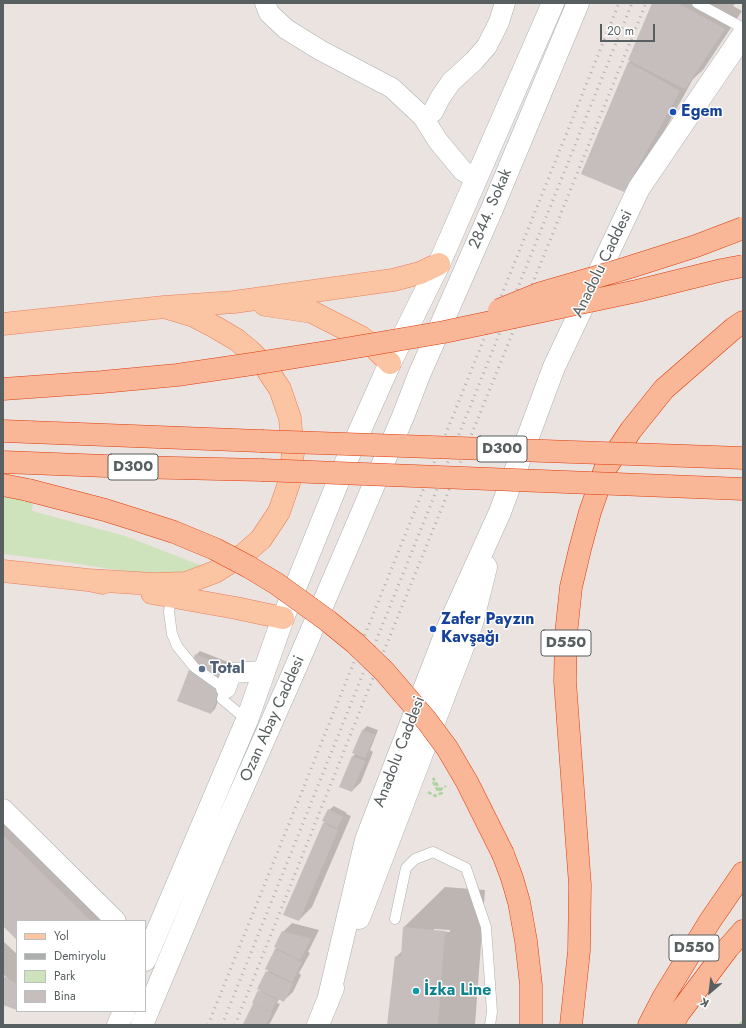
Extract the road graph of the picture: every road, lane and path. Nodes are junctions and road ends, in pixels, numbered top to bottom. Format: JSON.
{"nodes":[{"id":1,"x":265,"y":3,"type":"edge"},
{"id":2,"x":505,"y":3,"type":"edge"},
{"id":3,"x":553,"y":3,"type":"edge"},
{"id":4,"x":578,"y":3,"type":"edge"},
{"id":5,"x":697,"y":3,"type":"edge"},
{"id":6,"x":743,"y":28,"type":"edge"},
{"id":7,"x":743,"y":35,"type":"edge"},
{"id":8,"x":423,"y":117,"type":"junction"},
{"id":9,"x":477,"y":178,"type":"junction"},
{"id":10,"x":743,"y":228,"type":"edge"},
{"id":11,"x":439,"y":264,"type":"junction"},
{"id":12,"x":743,"y":266,"type":"edge"},
{"id":13,"x":234,"y":302,"type":"junction"},
{"id":14,"x":164,"y":307,"type":"junction"},
{"id":15,"x":743,"y":322,"type":"edge"},
{"id":16,"x":3,"y":324,"type":"edge"},
{"id":17,"x":444,"y":332,"type":"junction"},
{"id":18,"x":390,"y":363,"type":"junction"},
{"id":19,"x":3,"y":389,"type":"edge"},
{"id":20,"x":404,"y":414,"type":"junction"},
{"id":21,"x":3,"y":431,"type":"edge"},
{"id":22,"x":743,"y":458,"type":"edge"},
{"id":23,"x":3,"y":462,"type":"edge"},
{"id":24,"x":3,"y":485,"type":"edge"},
{"id":25,"x":743,"y":489,"type":"edge"},
{"id":26,"x":3,"y":571,"type":"edge"},
{"id":27,"x":88,"y":580,"type":"junction"},
{"id":28,"x":171,"y":596,"type":"junction"},
{"id":29,"x":283,"y":618,"type":"junction"},
{"id":30,"x":315,"y":623,"type":"junction"},
{"id":31,"x":265,"y":672,"type":"junction"},
{"id":32,"x":226,"y":688,"type":"junction"},
{"id":33,"x":247,"y":720,"type":"junction"},
{"id":34,"x":428,"y":775,"type":"dead end"},
{"id":35,"x":432,"y":776,"type":"dead end"},
{"id":36,"x":446,"y":783,"type":"dead end"},
{"id":37,"x":442,"y":793,"type":"dead end"},
{"id":38,"x":3,"y":809,"type":"edge"},
{"id":39,"x":743,"y":873,"type":"edge"},
{"id":40,"x":395,"y":919,"type":"dead end"},
{"id":41,"x":115,"y":920,"type":"edge"},
{"id":42,"x":743,"y":931,"type":"edge"},
{"id":43,"x":146,"y":954,"type":"edge"},
{"id":44,"x":124,"y":1012,"type":"edge"},
{"id":45,"x":743,"y":1020,"type":"edge"},
{"id":46,"x":118,"y":1025,"type":"edge"},
{"id":47,"x":142,"y":1025,"type":"edge"},
{"id":48,"x":318,"y":1025,"type":"edge"},
{"id":49,"x":490,"y":1025,"type":"edge"},
{"id":50,"x":531,"y":1025,"type":"edge"},
{"id":51,"x":571,"y":1025,"type":"edge"},
{"id":52,"x":649,"y":1025,"type":"edge"},
{"id":53,"x":672,"y":1025,"type":"edge"},
{"id":54,"x":740,"y":1025,"type":"edge"}],
"edges":[{"from":1,"to":8,"type":"street"},
{"from":2,"to":8,"type":"street"},
{"from":3,"to":9,"type":"main road","name":"2844. Sokak"},
{"from":4,"to":20,"type":"main road","name":"2844. Sokak"},
{"from":5,"to":6,"type":"lane"},
{"from":7,"to":48,"type":"main road","name":"Anadolu Caddesi"},
{"from":8,"to":9,"type":"street"},
{"from":9,"to":11,"type":"main road","name":"2844. Sokak"},
{"from":10,"to":17,"type":"highway","bridge":true},
{"from":11,"to":13,"type":"main road"},
{"from":11,"to":18,"type":"main road","name":"2844. Sokak"},
{"from":12,"to":17,"type":"highway","bridge":true},
{"from":13,"to":14,"type":"main road"},
{"from":13,"to":18,"type":"main road"},
{"from":14,"to":16,"type":"main road"},
{"from":14,"to":27,"type":"main road"},
{"from":15,"to":51,"type":"highway","number":"D550"},
{"from":17,"to":19,"type":"highway","bridge":true},
{"from":18,"to":20,"type":"main road"},
{"from":18,"to":29,"type":"main road","name":"Ozan Abay Caddesi"},
{"from":20,"to":30,"type":"main road","name":"Ozan Abay Caddesi"},
{"from":21,"to":22,"type":"highway","number":"D300","bridge":true},
{"from":23,"to":25,"type":"highway","number":"D300","bridge":true},
{"from":24,"to":50,"type":"highway","bridge":true},
{"from":26,"to":27,"type":"main road"},
{"from":27,"to":28,"type":"main road"},
{"from":28,"to":29,"type":"main road"},
{"from":28,"to":32,"type":"lane"},
{"from":29,"to":30,"type":"main road"},
{"from":29,"to":31,"type":"main road","name":"Ozan Abay Caddesi"},
{"from":30,"to":47,"type":"main road","name":"Ozan Abay Caddesi"},
{"from":31,"to":32,"type":"street"},
{"from":31,"to":33,"type":"main road","name":"Ozan Abay Caddesi"},
{"from":32,"to":33,"type":"lane"},
{"from":33,"to":43,"type":"main road","name":"Ozan Abay Caddesi"},
{"from":34,"to":36,"type":"path"},
{"from":35,"to":37,"type":"path"},
{"from":38,"to":41,"type":"street"},
{"from":39,"to":52,"type":"highway","number":"D550"},
{"from":40,"to":49,"type":"lane"},
{"from":42,"to":53,"type":"highway"},
{"from":44,"to":46,"type":"main road"},
{"from":45,"to":54,"type":"path"}]}
